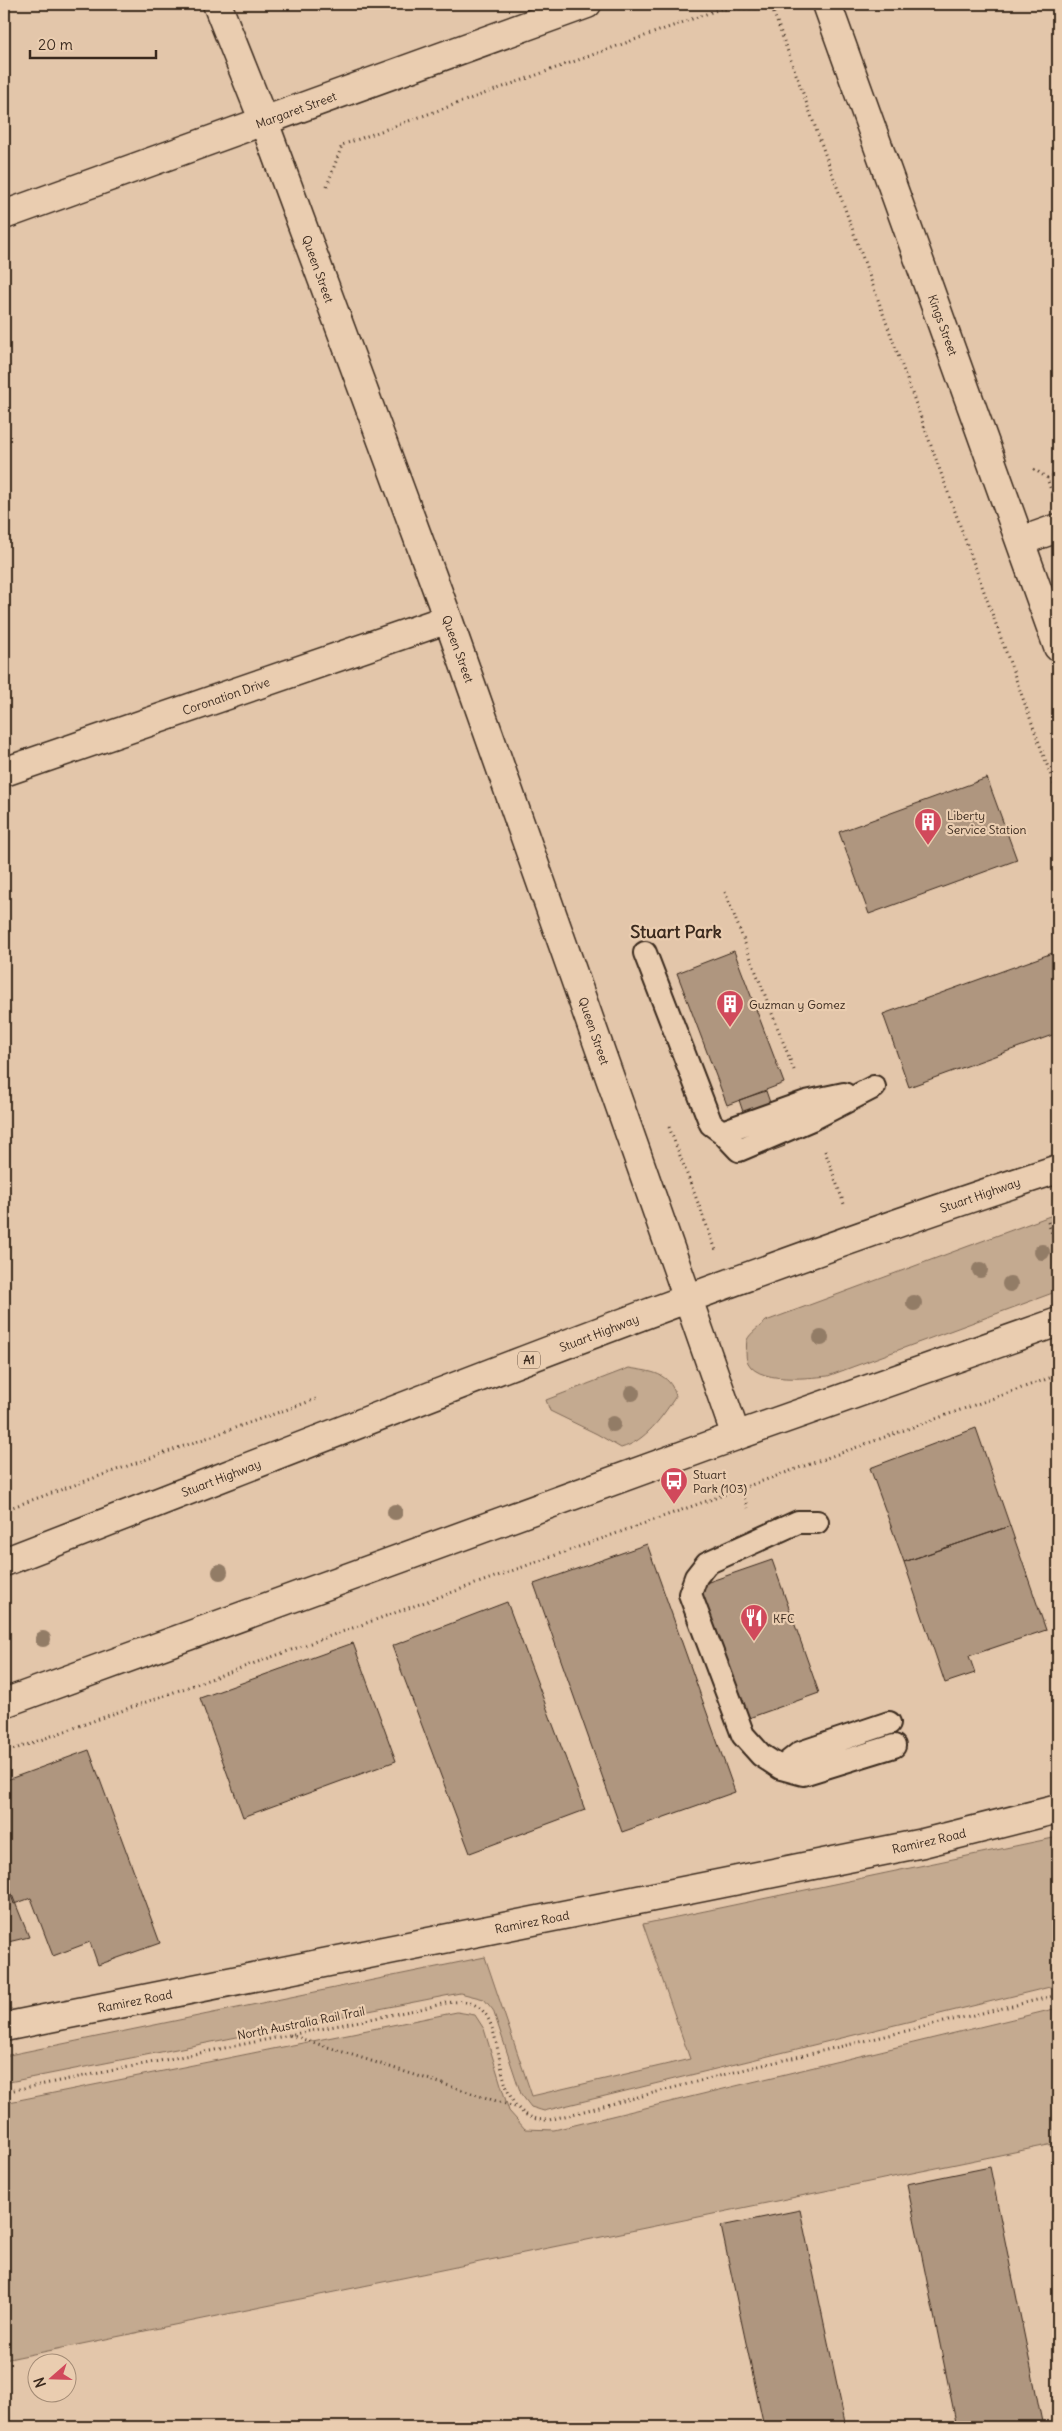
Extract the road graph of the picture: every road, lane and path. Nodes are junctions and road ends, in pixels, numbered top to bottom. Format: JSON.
{"nodes":[{"id":1,"x":217,"y":4,"type":"edge"},
{"id":2,"x":587,"y":4,"type":"edge"},
{"id":3,"x":781,"y":4,"type":"edge"},
{"id":4,"x":827,"y":4,"type":"edge"},
{"id":5,"x":772,"y":8,"type":"junction"},
{"id":6,"x":264,"y":122,"type":"junction"},
{"id":7,"x":326,"y":187,"type":"dead end"},
{"id":8,"x":4,"y":215,"type":"edge"},
{"id":9,"x":1058,"y":474,"type":"edge"},
{"id":10,"x":1047,"y":478,"type":"dead end"},
{"id":11,"x":1058,"y":528,"type":"edge"},
{"id":12,"x":1021,"y":541,"type":"junction"},
{"id":13,"x":448,"y":620,"type":"junction"},
{"id":14,"x":1058,"y":647,"type":"edge"},
{"id":15,"x":4,"y":772,"type":"edge"},
{"id":16,"x":1058,"y":795,"type":"edge"},
{"id":17,"x":726,"y":892,"type":"dead end"},
{"id":18,"x":646,"y":953,"type":"dead end"},
{"id":19,"x":874,"y":1087,"type":"dead end"},
{"id":20,"x":809,"y":1110,"type":"junction"},
{"id":21,"x":1058,"y":1169,"type":"edge"},
{"id":22,"x":846,"y":1209,"type":"dead end"},
{"id":23,"x":1048,"y":1222,"type":"dead end"},
{"id":24,"x":1058,"y":1252,"type":"edge"},
{"id":25,"x":688,"y":1299,"type":"junction"},
{"id":26,"x":1058,"y":1322,"type":"edge"},
{"id":27,"x":1058,"y":1375,"type":"edge"},
{"id":28,"x":736,"y":1436,"type":"junction"},
{"id":29,"x":817,"y":1522,"type":"dead end"},
{"id":30,"x":4,"y":1562,"type":"edge"},
{"id":31,"x":4,"y":1703,"type":"edge"},
{"id":32,"x":889,"y":1723,"type":"dead end"},
{"id":33,"x":894,"y":1746,"type":"dead end"},
{"id":34,"x":4,"y":1753,"type":"edge"},
{"id":35,"x":781,"y":1768,"type":"junction"},
{"id":36,"x":1058,"y":1809,"type":"edge"},
{"id":37,"x":1058,"y":1995,"type":"edge"},
{"id":38,"x":4,"y":2027,"type":"edge"},
{"id":39,"x":288,"y":2035,"type":"junction"},
{"id":40,"x":4,"y":2092,"type":"edge"},
{"id":41,"x":516,"y":2108,"type":"junction"}],
"edges":[{"from":1,"to":6,"type":"main road","name":"Queen Street"},
{"from":2,"to":6,"type":"main road","name":"Margaret Street"},
{"from":3,"to":5,"type":"path"},
{"from":4,"to":12,"type":"main road","name":"Kings Street"},
{"from":5,"to":7,"type":"path"},
{"from":5,"to":16,"type":"path"},
{"from":6,"to":8,"type":"main road","name":"Margaret Street"},
{"from":6,"to":13,"type":"main road","name":"Queen Street"},
{"from":9,"to":10,"type":"path"},
{"from":11,"to":12,"type":"main road"},
{"from":12,"to":14,"type":"main road","name":"Kings Street"},
{"from":13,"to":15,"type":"main road","name":"Coronation Drive"},
{"from":13,"to":25,"type":"main road","name":"Queen Street"},
{"from":17,"to":20,"type":"path"},
{"from":18,"to":20,"type":"lane"},
{"from":19,"to":20,"type":"lane"},
{"from":20,"to":22,"type":"path"},
{"from":21,"to":25,"type":"main road","name":"Stuart Highway","number":"A1"},
{"from":23,"to":24,"type":"path"},
{"from":25,"to":28,"type":"main road","name":"Queen Street"},
{"from":25,"to":30,"type":"main road","name":"Stuart Highway","number":"A1"},
{"from":26,"to":28,"type":"main road"},
{"from":27,"to":34,"type":"path"},
{"from":28,"to":31,"type":"main road"},
{"from":29,"to":35,"type":"lane"},
{"from":32,"to":35,"type":"lane"},
{"from":33,"to":35,"type":"lane"},
{"from":36,"to":38,"type":"main road","name":"Ramirez Road"},
{"from":37,"to":41,"type":"path","name":"North Australia Rail Trail"},
{"from":39,"to":40,"type":"path","name":"North Australia Rail Trail"},
{"from":39,"to":41,"type":"path"},
{"from":39,"to":41,"type":"path","name":"North Australia Rail Trail"}]}
